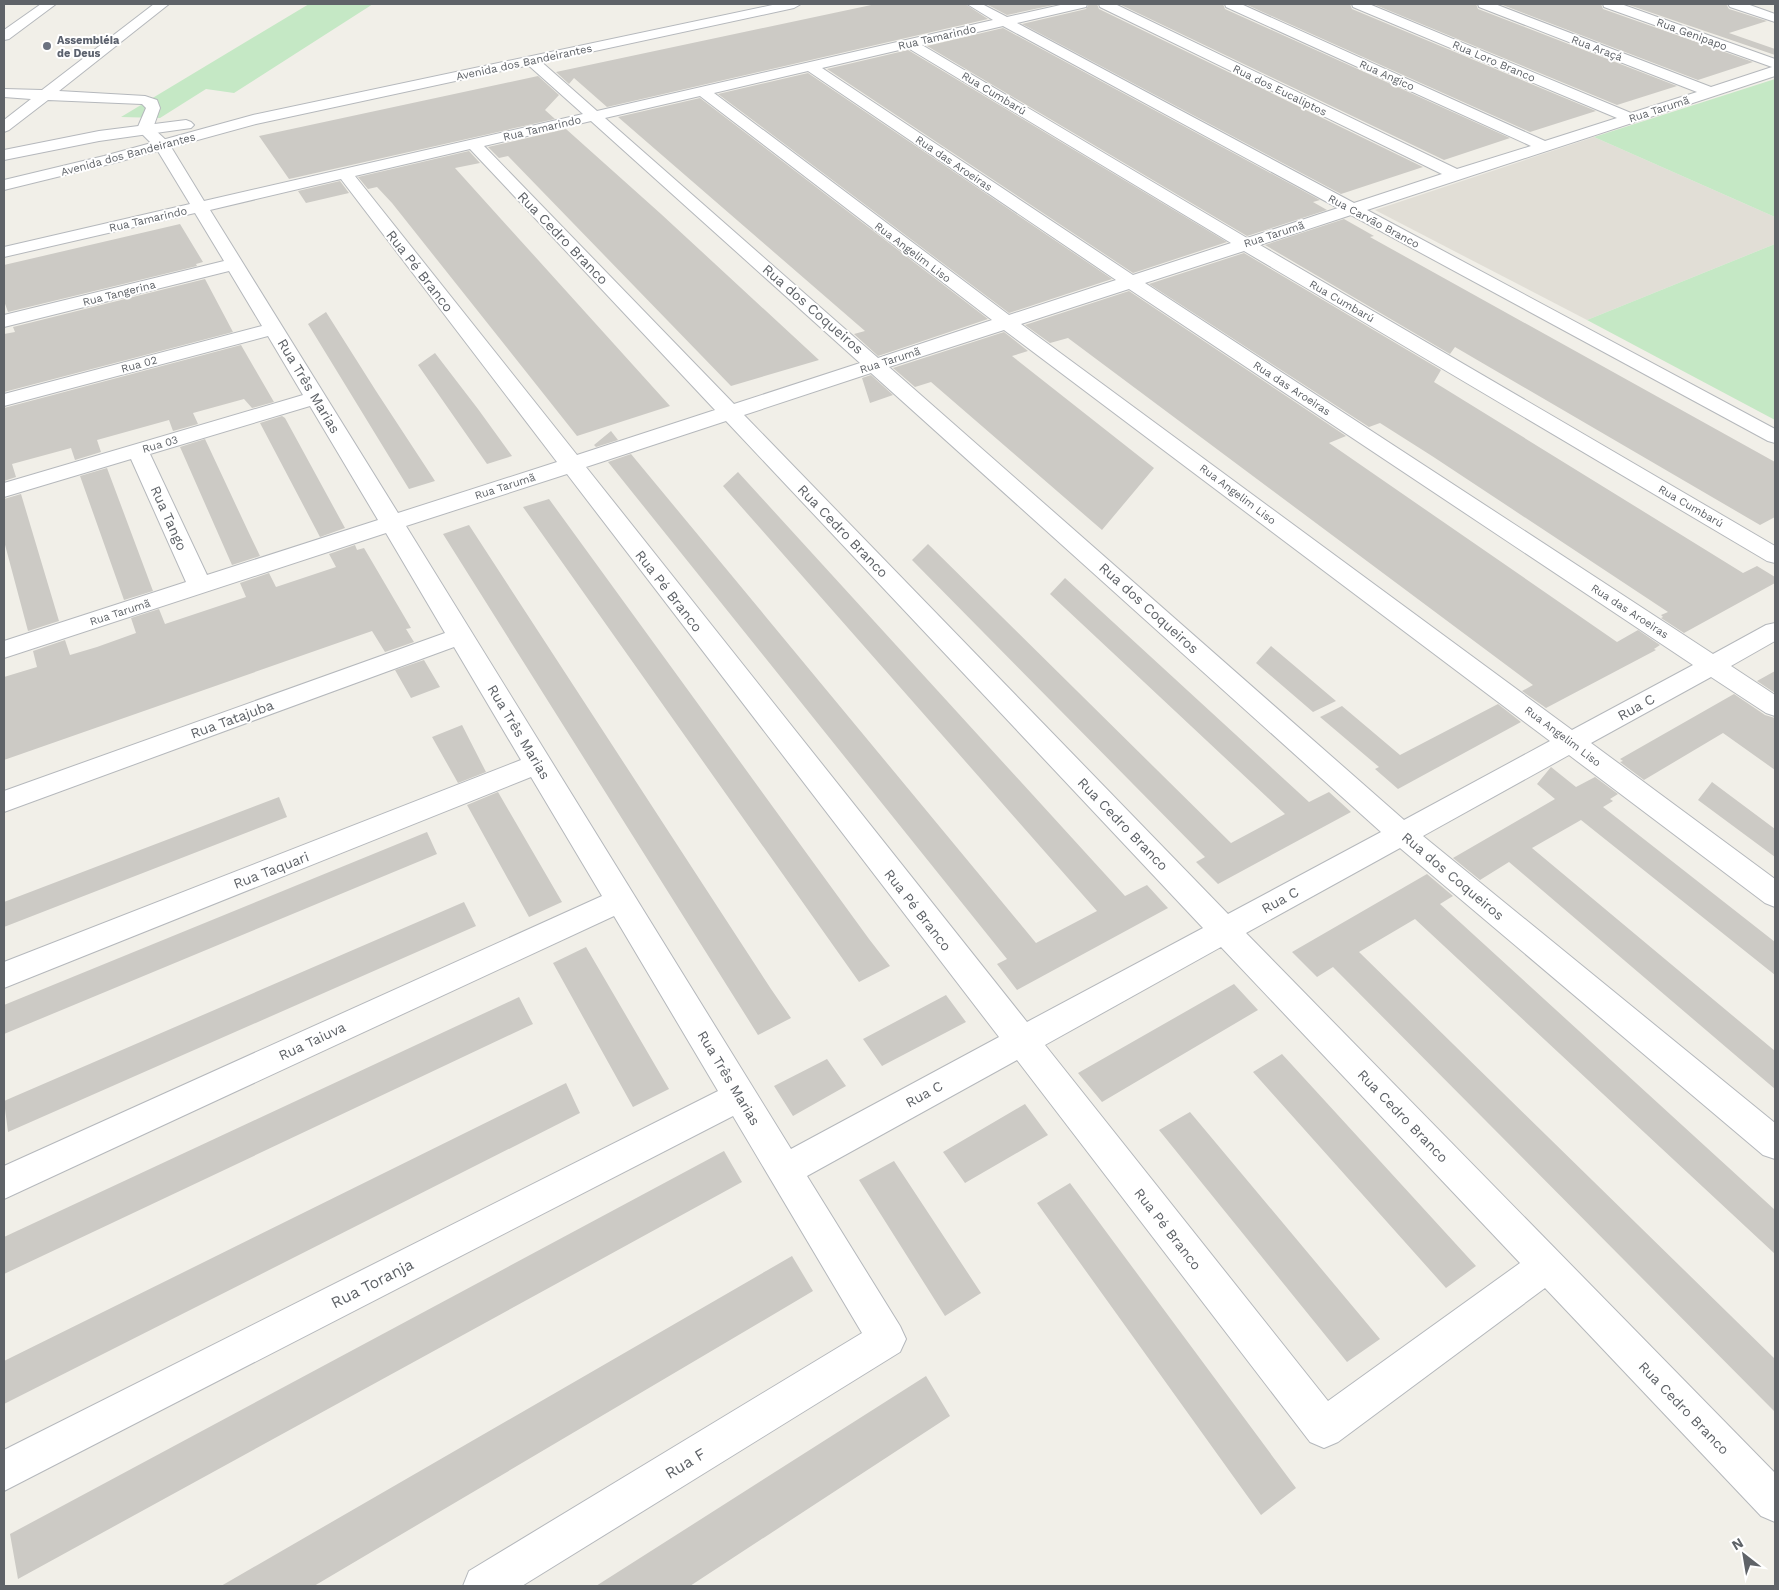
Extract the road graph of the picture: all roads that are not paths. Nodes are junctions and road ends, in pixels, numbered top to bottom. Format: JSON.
{"nodes":[{"id":1,"x":49,"y":4,"type":"edge"},
{"id":2,"x":162,"y":4,"type":"edge"},
{"id":3,"x":794,"y":4,"type":"edge"},
{"id":4,"x":972,"y":4,"type":"edge"},
{"id":5,"x":1081,"y":4,"type":"edge"},
{"id":6,"x":1105,"y":4,"type":"edge"},
{"id":7,"x":1231,"y":4,"type":"edge"},
{"id":8,"x":1358,"y":4,"type":"edge"},
{"id":9,"x":1484,"y":4,"type":"edge"},
{"id":10,"x":1609,"y":4,"type":"edge"},
{"id":11,"x":1734,"y":4,"type":"edge"},
{"id":12,"x":1775,"y":18,"type":"edge"},
{"id":13,"x":1005,"y":21,"type":"junction"},
{"id":14,"x":4,"y":36,"type":"edge"},
{"id":15,"x":910,"y":43,"type":"junction"},
{"id":16,"x":532,"y":61,"type":"junction"},
{"id":17,"x":1775,"y":64,"type":"edge"},
{"id":18,"x":810,"y":66,"type":"junction"},
{"id":19,"x":1775,"y":71,"type":"edge"},
{"id":20,"x":702,"y":91,"type":"junction"},
{"id":21,"x":1711,"y":92,"type":"junction"},
{"id":22,"x":4,"y":93,"type":"edge"},
{"id":23,"x":44,"y":95,"type":"junction"},
{"id":24,"x":593,"y":116,"type":"junction"},
{"id":25,"x":1630,"y":118,"type":"junction"},
{"id":26,"x":253,"y":120,"type":"junction"},
{"id":27,"x":4,"y":127,"type":"edge"},
{"id":28,"x":154,"y":137,"type":"junction"},
{"id":29,"x":473,"y":144,"type":"junction"},
{"id":30,"x":1544,"y":146,"type":"junction"},
{"id":31,"x":4,"y":155,"type":"edge"},
{"id":32,"x":344,"y":173,"type":"junction"},
{"id":33,"x":1456,"y":175,"type":"junction"},
{"id":34,"x":4,"y":185,"type":"edge"},
{"id":35,"x":200,"y":207,"type":"junction"},
{"id":36,"x":1352,"y":209,"type":"junction"},
{"id":37,"x":1245,"y":244,"type":"junction"},
{"id":38,"x":4,"y":252,"type":"edge"},
{"id":39,"x":235,"y":264,"type":"junction"},
{"id":40,"x":1131,"y":282,"type":"junction"},
{"id":41,"x":4,"y":321,"type":"edge"},
{"id":42,"x":1006,"y":322,"type":"junction"},
{"id":43,"x":274,"y":329,"type":"junction"},
{"id":44,"x":876,"y":365,"type":"junction"},
{"id":45,"x":316,"y":398,"type":"junction"},
{"id":46,"x":4,"y":400,"type":"edge"},
{"id":47,"x":730,"y":413,"type":"junction"},
{"id":48,"x":1775,"y":437,"type":"edge"},
{"id":49,"x":138,"y":450,"type":"junction"},
{"id":50,"x":570,"y":465,"type":"junction"},
{"id":51,"x":4,"y":490,"type":"edge"},
{"id":52,"x":392,"y":523,"type":"junction"},
{"id":53,"x":1775,"y":556,"type":"edge"},
{"id":54,"x":200,"y":586,"type":"junction"},
{"id":55,"x":1775,"y":631,"type":"edge"},
{"id":56,"x":460,"y":636,"type":"junction"},
{"id":57,"x":4,"y":650,"type":"edge"},
{"id":58,"x":1712,"y":665,"type":"junction"},
{"id":59,"x":1775,"y":707,"type":"edge"},
{"id":60,"x":1571,"y":742,"type":"junction"},
{"id":61,"x":538,"y":764,"type":"junction"},
{"id":62,"x":4,"y":802,"type":"edge"},
{"id":63,"x":1402,"y":834,"type":"junction"},
{"id":64,"x":1775,"y":895,"type":"edge"},
{"id":65,"x":620,"y":900,"type":"junction"},
{"id":66,"x":1224,"y":930,"type":"junction"},
{"id":67,"x":4,"y":975,"type":"edge"},
{"id":68,"x":1020,"y":1041,"type":"junction"},
{"id":69,"x":740,"y":1096,"type":"junction"},
{"id":70,"x":1775,"y":1144,"type":"edge"},
{"id":71,"x":785,"y":1170,"type":"junction"},
{"id":72,"x":4,"y":1183,"type":"edge"},
{"id":73,"x":1547,"y":1265,"type":"junction"},
{"id":74,"x":887,"y":1339,"type":"joint"},
{"id":75,"x":4,"y":1471,"type":"edge"},
{"id":76,"x":1775,"y":1502,"type":"edge"},
{"id":77,"x":484,"y":1586,"type":"edge"}],
"edges":[{"from":1,"to":14,"type":"street"},
{"from":2,"to":23,"type":"street"},
{"from":3,"to":16,"type":"street","name":"Avenida dos Bandeirantes"},
{"from":4,"to":13,"type":"street","name":"Rua Carvão Branco"},
{"from":5,"to":13,"type":"street","name":"Rua Tamarindo"},
{"from":6,"to":33,"type":"street","name":"Rua dos Eucaliptos"},
{"from":7,"to":30,"type":"street","name":"Rua Angico"},
{"from":8,"to":25,"type":"street","name":"Rua Loro Branco"},
{"from":9,"to":21,"type":"street","name":"Rua Araçá"},
{"from":10,"to":17,"type":"street","name":"Rua Genipapo"},
{"from":11,"to":12,"type":"street"},
{"from":13,"to":15,"type":"street","name":"Rua Tamarindo"},
{"from":13,"to":36,"type":"street","name":"Rua Carvão Branco"},
{"from":15,"to":18,"type":"street","name":"Rua Tamarindo"},
{"from":15,"to":37,"type":"street","name":"Rua Cumbarú"},
{"from":16,"to":24,"type":"street","name":"Rua dos Coqueiros"},
{"from":16,"to":26,"type":"street","name":"Avenida dos Bandeirantes"},
{"from":18,"to":20,"type":"street","name":"Rua Tamarindo"},
{"from":18,"to":40,"type":"street","name":"Rua das Aroeiras"},
{"from":19,"to":21,"type":"street","name":"Rua Tarumã"},
{"from":20,"to":24,"type":"street","name":"Rua Tamarindo"},
{"from":20,"to":42,"type":"street","name":"Rua Angelim Liso"},
{"from":21,"to":25,"type":"street","name":"Rua Tarumã"},
{"from":22,"to":23,"type":"street"},
{"from":23,"to":27,"type":"street"},
{"from":23,"to":28,"type":"street"},
{"from":24,"to":29,"type":"street","name":"Rua Tamarindo"},
{"from":24,"to":44,"type":"street","name":"Rua dos Coqueiros"},
{"from":25,"to":30,"type":"street","name":"Rua Tarumã"},
{"from":26,"to":28,"type":"street","name":"Avenida dos Bandeirantes"},
{"from":26,"to":28,"type":"street","name":"Avenida dos Bandeirantes"},
{"from":28,"to":31,"type":"street","name":"Avenida dos Bandeirantes"},
{"from":28,"to":34,"type":"street","name":"Avenida dos Bandeirantes"},
{"from":28,"to":35,"type":"street","name":"Rua Três Marias"},
{"from":29,"to":32,"type":"street","name":"Rua Tamarindo"},
{"from":29,"to":47,"type":"street","name":"Rua Cedro Branco"},
{"from":30,"to":33,"type":"street","name":"Rua Tarumã"},
{"from":32,"to":35,"type":"street","name":"Rua Tamarindo"},
{"from":32,"to":50,"type":"street","name":"Rua Pé Branco"},
{"from":33,"to":36,"type":"street","name":"Rua Tarumã"},
{"from":35,"to":38,"type":"street","name":"Rua Tamarindo"},
{"from":35,"to":39,"type":"street","name":"Rua Três Marias"},
{"from":36,"to":37,"type":"street","name":"Rua Tarumã"},
{"from":36,"to":48,"type":"street","name":"Rua Carvão Branco"},
{"from":37,"to":40,"type":"street","name":"Rua Tarumã"},
{"from":37,"to":53,"type":"street","name":"Rua Cumbarú"},
{"from":39,"to":41,"type":"street","name":"Rua Tangerina"},
{"from":39,"to":43,"type":"street","name":"Rua Três Marias"},
{"from":40,"to":42,"type":"street","name":"Rua Tarumã"},
{"from":40,"to":58,"type":"street","name":"Rua das Aroeiras"},
{"from":42,"to":44,"type":"street","name":"Rua Tarumã"},
{"from":42,"to":60,"type":"street","name":"Rua Angelim Liso"},
{"from":43,"to":45,"type":"street","name":"Rua Três Marias"},
{"from":43,"to":46,"type":"street","name":"Rua 02"},
{"from":44,"to":47,"type":"street","name":"Rua Tarumã"},
{"from":44,"to":63,"type":"street","name":"Rua dos Coqueiros"},
{"from":45,"to":49,"type":"street","name":"Rua 03"},
{"from":45,"to":52,"type":"street","name":"Rua Três Marias"},
{"from":47,"to":50,"type":"street","name":"Rua Tarumã"},
{"from":47,"to":66,"type":"street","name":"Rua Cedro Branco"},
{"from":49,"to":51,"type":"street","name":"Rua 03"},
{"from":49,"to":54,"type":"street","name":"Rua Tango"},
{"from":50,"to":52,"type":"street","name":"Rua Tarumã"},
{"from":50,"to":68,"type":"street","name":"Rua Pé Branco"},
{"from":52,"to":54,"type":"street","name":"Rua Tarumã"},
{"from":52,"to":56,"type":"street","name":"Rua Três Marias"},
{"from":54,"to":57,"type":"street","name":"Rua Tarumã"},
{"from":55,"to":58,"type":"street","name":"Rua C"},
{"from":56,"to":61,"type":"street","name":"Rua Três Marias"},
{"from":56,"to":62,"type":"street","name":"Rua Tatajuba"},
{"from":58,"to":59,"type":"street","name":"Rua das Aroeiras"},
{"from":58,"to":60,"type":"street","name":"Rua C"},
{"from":60,"to":63,"type":"street","name":"Rua C"},
{"from":60,"to":64,"type":"street","name":"Rua Angelim Liso"},
{"from":61,"to":65,"type":"street","name":"Rua Três Marias"},
{"from":61,"to":67,"type":"street","name":"Rua Taquari"},
{"from":63,"to":66,"type":"street","name":"Rua C"},
{"from":63,"to":70,"type":"street","name":"Rua dos Coqueiros"},
{"from":65,"to":69,"type":"street","name":"Rua Três Marias"},
{"from":65,"to":72,"type":"street","name":"Rua Taiuva"},
{"from":66,"to":68,"type":"street","name":"Rua C"},
{"from":66,"to":73,"type":"street","name":"Rua Cedro Branco"},
{"from":68,"to":71,"type":"street","name":"Rua C"},
{"from":68,"to":73,"type":"street","name":"Rua Pé Branco"},
{"from":69,"to":71,"type":"street","name":"Rua Três Marias"},
{"from":69,"to":75,"type":"street","name":"Rua Toranja"},
{"from":71,"to":74,"type":"street","name":"Rua Três Marias"},
{"from":73,"to":76,"type":"street","name":"Rua Cedro Branco"},
{"from":74,"to":77,"type":"street","name":"Rua F"}]}
